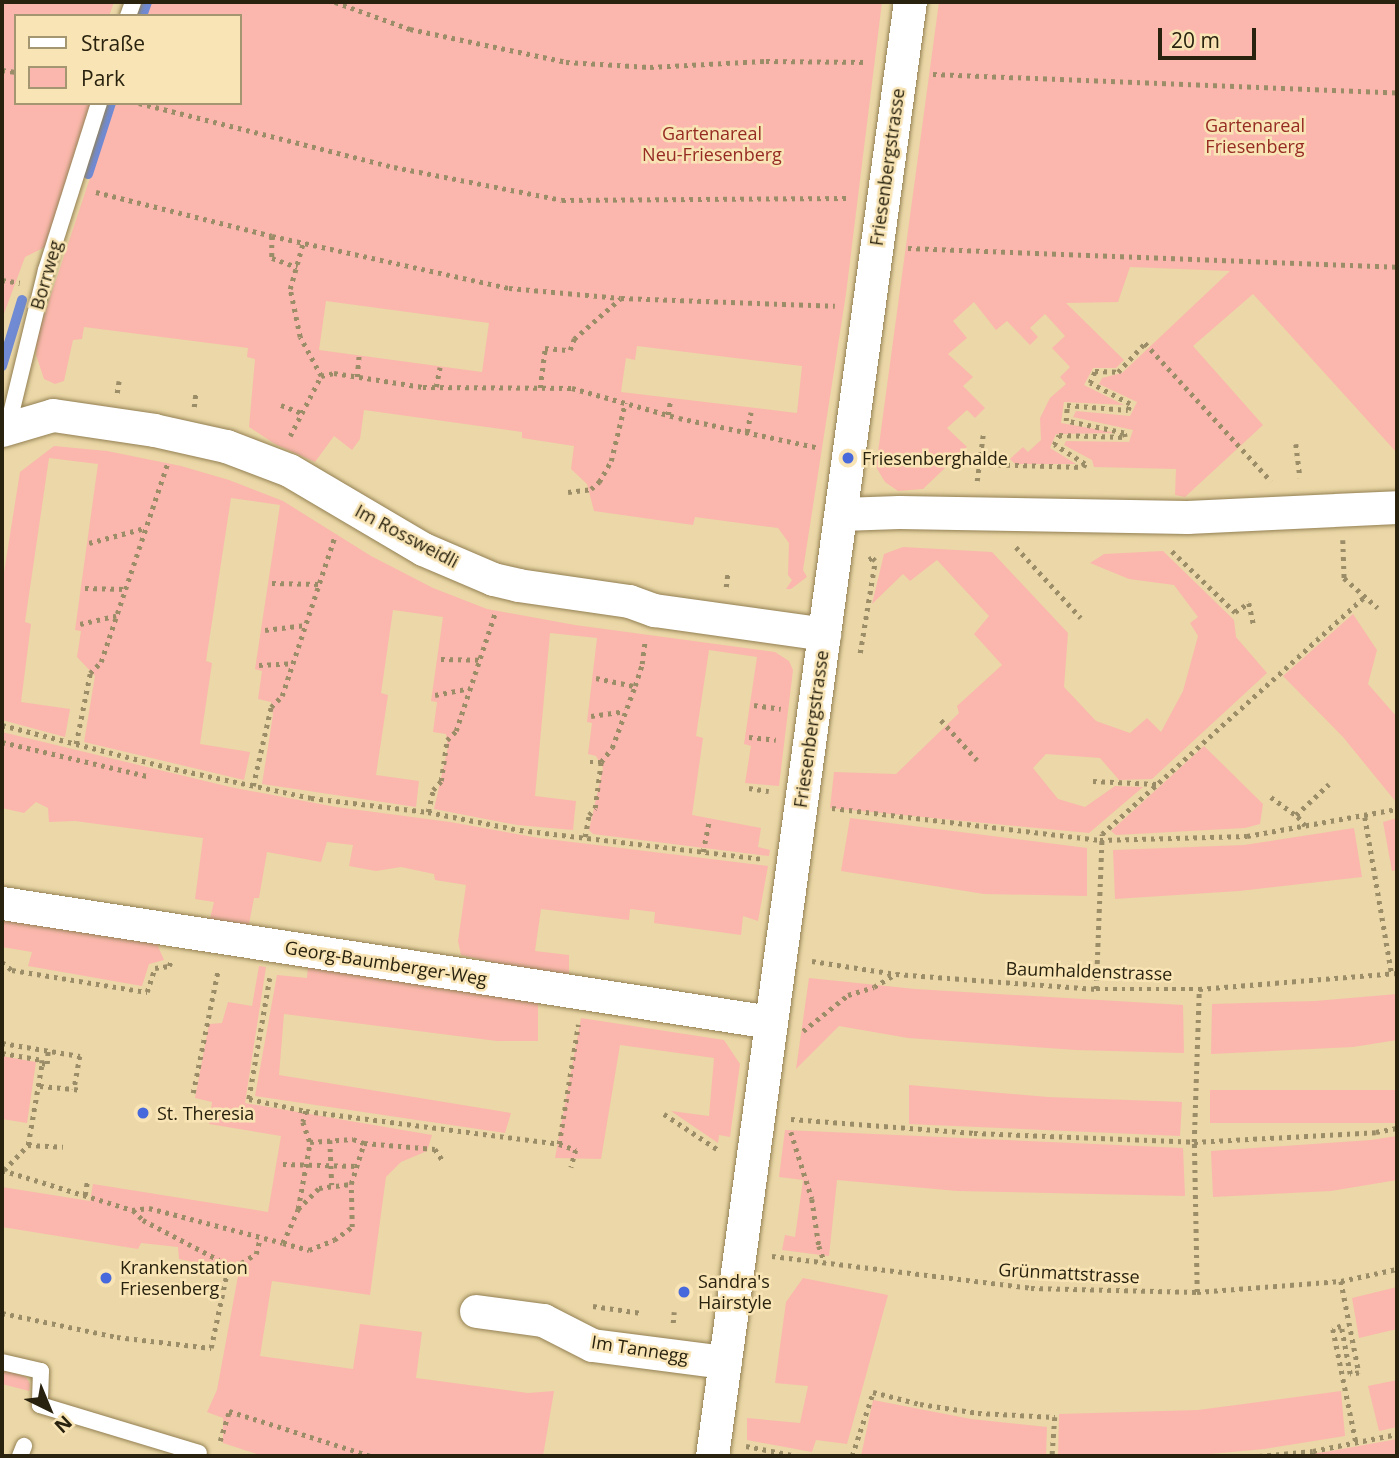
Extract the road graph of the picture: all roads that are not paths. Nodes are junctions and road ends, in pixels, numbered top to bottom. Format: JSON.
{"nodes":[{"id":1,"x":910,"y":2,"type":"edge"},
{"id":2,"x":98,"y":105,"type":"edge"},
{"id":3,"x":3,"y":437,"type":"edge"},
{"id":4,"x":1397,"y":507,"type":"edge"},
{"id":5,"x":841,"y":514,"type":"junction"},
{"id":6,"x":824,"y":634,"type":"junction"},
{"id":7,"x":2,"y":903,"type":"edge"},
{"id":8,"x":784,"y":1028,"type":"junction"},
{"id":9,"x":476,"y":1311,"type":"dead end"},
{"id":10,"x":2,"y":1362,"type":"edge"},
{"id":11,"x":725,"y":1362,"type":"junction"},
{"id":12,"x":713,"y":1448,"type":"edge"},
{"id":13,"x":198,"y":1452,"type":"road end"}],
"edges":[{"from":1,"to":5,"type":"street","name":"Friesenbergstrasse"},
{"from":2,"to":3,"type":"lane","name":"Borrweg"},
{"from":3,"to":6,"type":"street","name":"Im Rossweidli"},
{"from":4,"to":5,"type":"street"},
{"from":5,"to":6,"type":"street","name":"Friesenbergstrasse"},
{"from":6,"to":8,"type":"street","name":"Friesenbergstrasse"},
{"from":7,"to":8,"type":"street","name":"Georg-Baumberger-Weg"},
{"from":8,"to":11,"type":"street","name":"Friesenbergstrasse"},
{"from":9,"to":11,"type":"street","name":"Im Tannegg"},
{"from":10,"to":13,"type":"lane"},
{"from":11,"to":12,"type":"street","name":"Friesenbergstrasse"}]}
